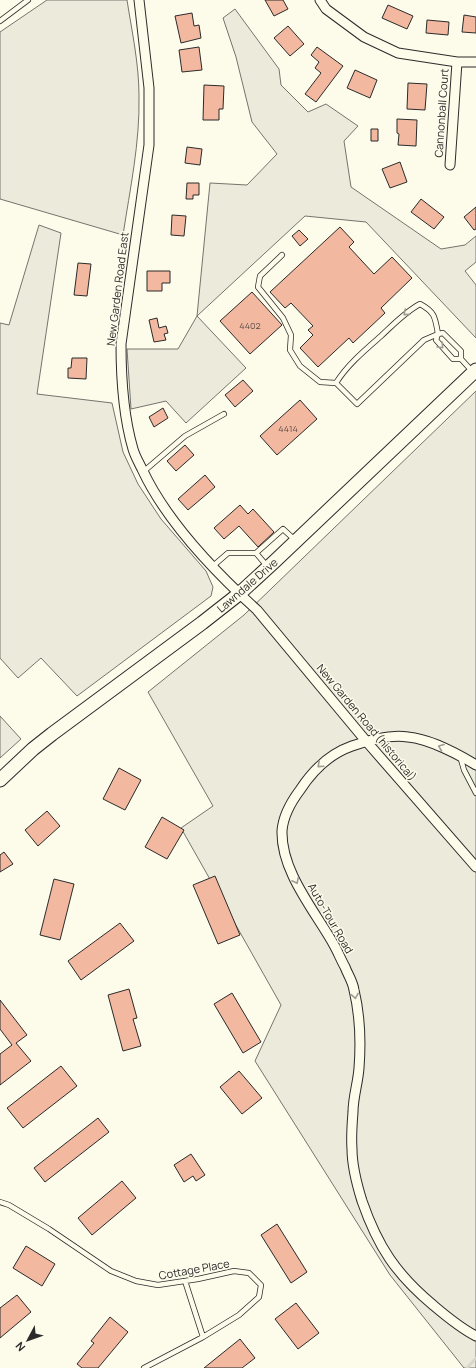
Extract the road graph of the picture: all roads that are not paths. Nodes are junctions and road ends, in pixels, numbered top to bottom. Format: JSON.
{"nodes":[{"id":1,"x":28,"y":0,"type":"edge"},
{"id":2,"x":139,"y":0,"type":"edge"},
{"id":3,"x":320,"y":0,"type":"edge"},
{"id":4,"x":0,"y":21,"type":"edge"},
{"id":5,"x":457,"y":62,"type":"junction"},
{"id":6,"x":476,"y":62,"type":"edge"},
{"id":7,"x":450,"y":165,"type":"dead end"},
{"id":8,"x":282,"y":255,"type":"dead end"},
{"id":9,"x":438,"y":334,"type":"junction"},
{"id":10,"x":460,"y":359,"type":"junction"},
{"id":11,"x":475,"y":372,"type":"edge"},
{"id":12,"x":336,"y":383,"type":"junction"},
{"id":13,"x":224,"y":414,"type":"dead end"},
{"id":14,"x":143,"y":472,"type":"junction"},
{"id":15,"x":296,"y":541,"type":"junction"},
{"id":16,"x":256,"y":553,"type":"junction"},
{"id":17,"x":213,"y":566,"type":"junction"},
{"id":18,"x":268,"y":567,"type":"junction"},
{"id":19,"x":239,"y":594,"type":"junction"},
{"id":20,"x":366,"y":741,"type":"junction"},
{"id":21,"x":459,"y":754,"type":"junction"},
{"id":22,"x":476,"y":765,"type":"edge"},
{"id":23,"x":0,"y":780,"type":"edge"},
{"id":24,"x":476,"y":793,"type":"edge"},
{"id":25,"x":476,"y":867,"type":"edge"},
{"id":26,"x":0,"y":1202,"type":"edge"},
{"id":27,"x":185,"y":1281,"type":"junction"},
{"id":28,"x":476,"y":1336,"type":"edge"},
{"id":29,"x":203,"y":1337,"type":"junction"},
{"id":30,"x":144,"y":1368,"type":"edge"}],
"edges":[{"from":1,"to":4,"type":"lane"},
{"from":2,"to":14,"type":"street","name":"New Garden Road East"},
{"from":3,"to":5,"type":"street"},
{"from":5,"to":6,"type":"street"},
{"from":5,"to":7,"type":"street","name":"Cannonball Court"},
{"from":8,"to":12,"type":"lane"},
{"from":9,"to":10,"type":"lane"},
{"from":9,"to":10,"type":"lane","one_way":true},
{"from":9,"to":12,"type":"lane"},
{"from":9,"to":12,"type":"lane","one_way":true},
{"from":10,"to":11,"type":"lane"},
{"from":11,"to":15,"type":"main road","name":"Lawndale Drive"},
{"from":13,"to":14,"type":"lane"},
{"from":14,"to":17,"type":"street","name":"New Garden Road East"},
{"from":15,"to":16,"type":"lane"},
{"from":15,"to":18,"type":"main road","name":"Lawndale Drive"},
{"from":16,"to":17,"type":"lane"},
{"from":16,"to":18,"type":"lane"},
{"from":17,"to":19,"type":"street","name":"New Garden Road East"},
{"from":18,"to":19,"type":"main road","name":"Lawndale Drive"},
{"from":19,"to":20,"type":"street","name":"New Garden Road (historical)"},
{"from":19,"to":23,"type":"main road","name":"Lawndale Drive"},
{"from":21,"to":20,"type":"street","name":"Auto-Tour Road","one_way":true},
{"from":20,"to":25,"type":"street","name":"New Garden Road (historical)"},
{"from":20,"to":28,"type":"street","name":"Auto-Tour Road","one_way":true},
{"from":21,"to":22,"type":"street","name":"Auto-Tour Road"},
{"from":21,"to":24,"type":"lane"},
{"from":26,"to":27,"type":"lane","name":"Cottage Place"},
{"from":27,"to":29,"type":"lane"},
{"from":27,"to":29,"type":"lane","name":"Cottage Place"},
{"from":29,"to":30,"type":"lane","name":"Cottage Place"}]}
